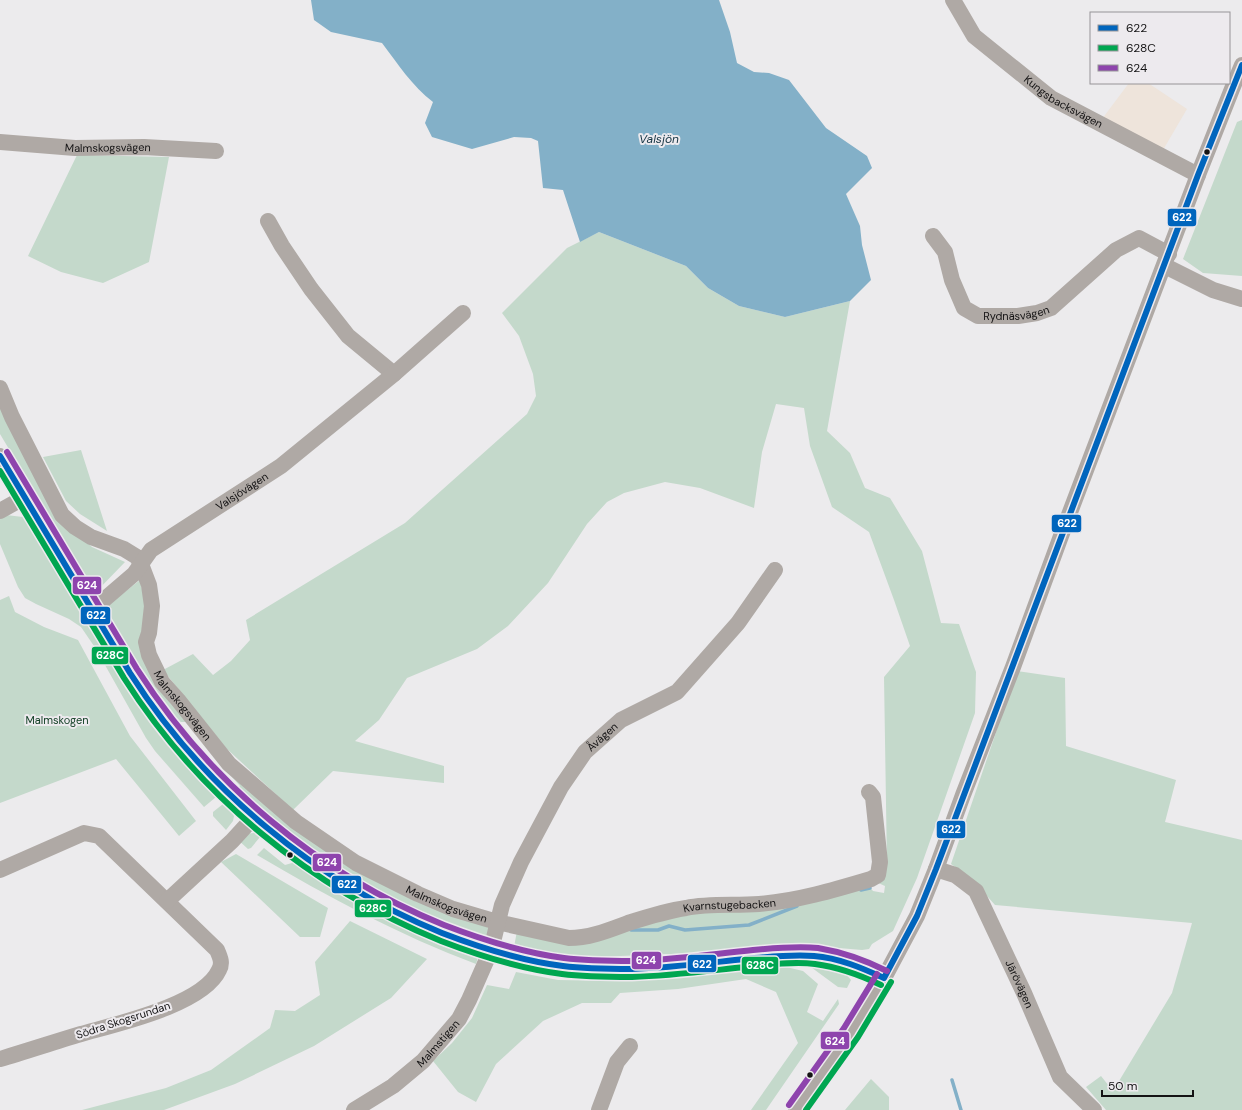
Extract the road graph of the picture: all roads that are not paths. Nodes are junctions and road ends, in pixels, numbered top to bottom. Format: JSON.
{"nodes":[{"id":1,"x":952,"y":0,"type":"edge"},
{"id":2,"x":1242,"y":66,"type":"edge"},
{"id":3,"x":0,"y":142,"type":"edge"},
{"id":4,"x":216,"y":151,"type":"dead end"},
{"id":5,"x":1198,"y":176,"type":"junction"},
{"id":6,"x":268,"y":221,"type":"dead end"},
{"id":7,"x":933,"y":236,"type":"dead end"},
{"id":8,"x":1167,"y":260,"type":"junction"},
{"id":9,"x":1242,"y":299,"type":"edge"},
{"id":10,"x":463,"y":313,"type":"dead end"},
{"id":11,"x":394,"y":374,"type":"junction"},
{"id":12,"x":0,"y":388,"type":"edge"},
{"id":13,"x":0,"y":456,"type":"edge"},
{"id":14,"x":25,"y":497,"type":"junction"},
{"id":15,"x":0,"y":511,"type":"edge"},
{"id":16,"x":141,"y":564,"type":"junction"},
{"id":17,"x":775,"y":570,"type":"dead end"},
{"id":18,"x":92,"y":610,"type":"junction"},
{"id":19,"x":870,"y":792,"type":"dead end"},
{"id":20,"x":254,"y":817,"type":"junction"},
{"id":21,"x":936,"y":869,"type":"junction"},
{"id":22,"x":0,"y":870,"type":"edge"},
{"id":23,"x":167,"y":902,"type":"junction"},
{"id":24,"x":497,"y":922,"type":"junction"},
{"id":25,"x":491,"y":950,"type":"junction"},
{"id":26,"x":884,"y":978,"type":"junction"},
{"id":27,"x":630,"y":1046,"type":"dead end"},
{"id":28,"x":0,"y":1059,"type":"edge"},
{"id":29,"x":354,"y":1110,"type":"edge"},
{"id":30,"x":599,"y":1110,"type":"edge"},
{"id":31,"x":796,"y":1110,"type":"edge"},
{"id":32,"x":1094,"y":1110,"type":"edge"}],
"edges":[{"from":1,"to":5,"type":"street","name":"Kungsbacksvägen"},
{"from":2,"to":5,"type":"street"},
{"from":3,"to":4,"type":"street","name":"Malmskogsvägen"},
{"from":5,"to":8,"type":"street"},
{"from":6,"to":11,"type":"street"},
{"from":7,"to":8,"type":"street","name":"Rydnäsvägen"},
{"from":8,"to":9,"type":"street"},
{"from":8,"to":21,"type":"street"},
{"from":10,"to":11,"type":"street","name":"Valsjövägen"},
{"from":11,"to":16,"type":"street","name":"Valsjövägen"},
{"from":12,"to":16,"type":"street","name":"Malmskogsvägen"},
{"from":13,"to":14,"type":"street"},
{"from":14,"to":15,"type":"street"},
{"from":14,"to":18,"type":"street"},
{"from":16,"to":18,"type":"street","name":"Valsjövägen"},
{"from":16,"to":24,"type":"street","name":"Malmskogsvägen"},
{"from":17,"to":24,"type":"street","name":"Åvägen"},
{"from":18,"to":20,"type":"street"},
{"from":19,"to":24,"type":"street","name":"Kvarnstugebacken"},
{"from":20,"to":23,"type":"street"},
{"from":20,"to":25,"type":"street"},
{"from":21,"to":26,"type":"street"},
{"from":21,"to":32,"type":"street","name":"Järövägen"},
{"from":22,"to":23,"type":"street","name":"Södra Skogsrundan"},
{"from":23,"to":28,"type":"street","name":"Södra Skogsrundan"},
{"from":24,"to":25,"type":"street","name":"Åvägen"},
{"from":25,"to":26,"type":"street"},
{"from":25,"to":29,"type":"street","name":"Malmstigen"},
{"from":26,"to":31,"type":"street"},
{"from":27,"to":30,"type":"street"}]}
